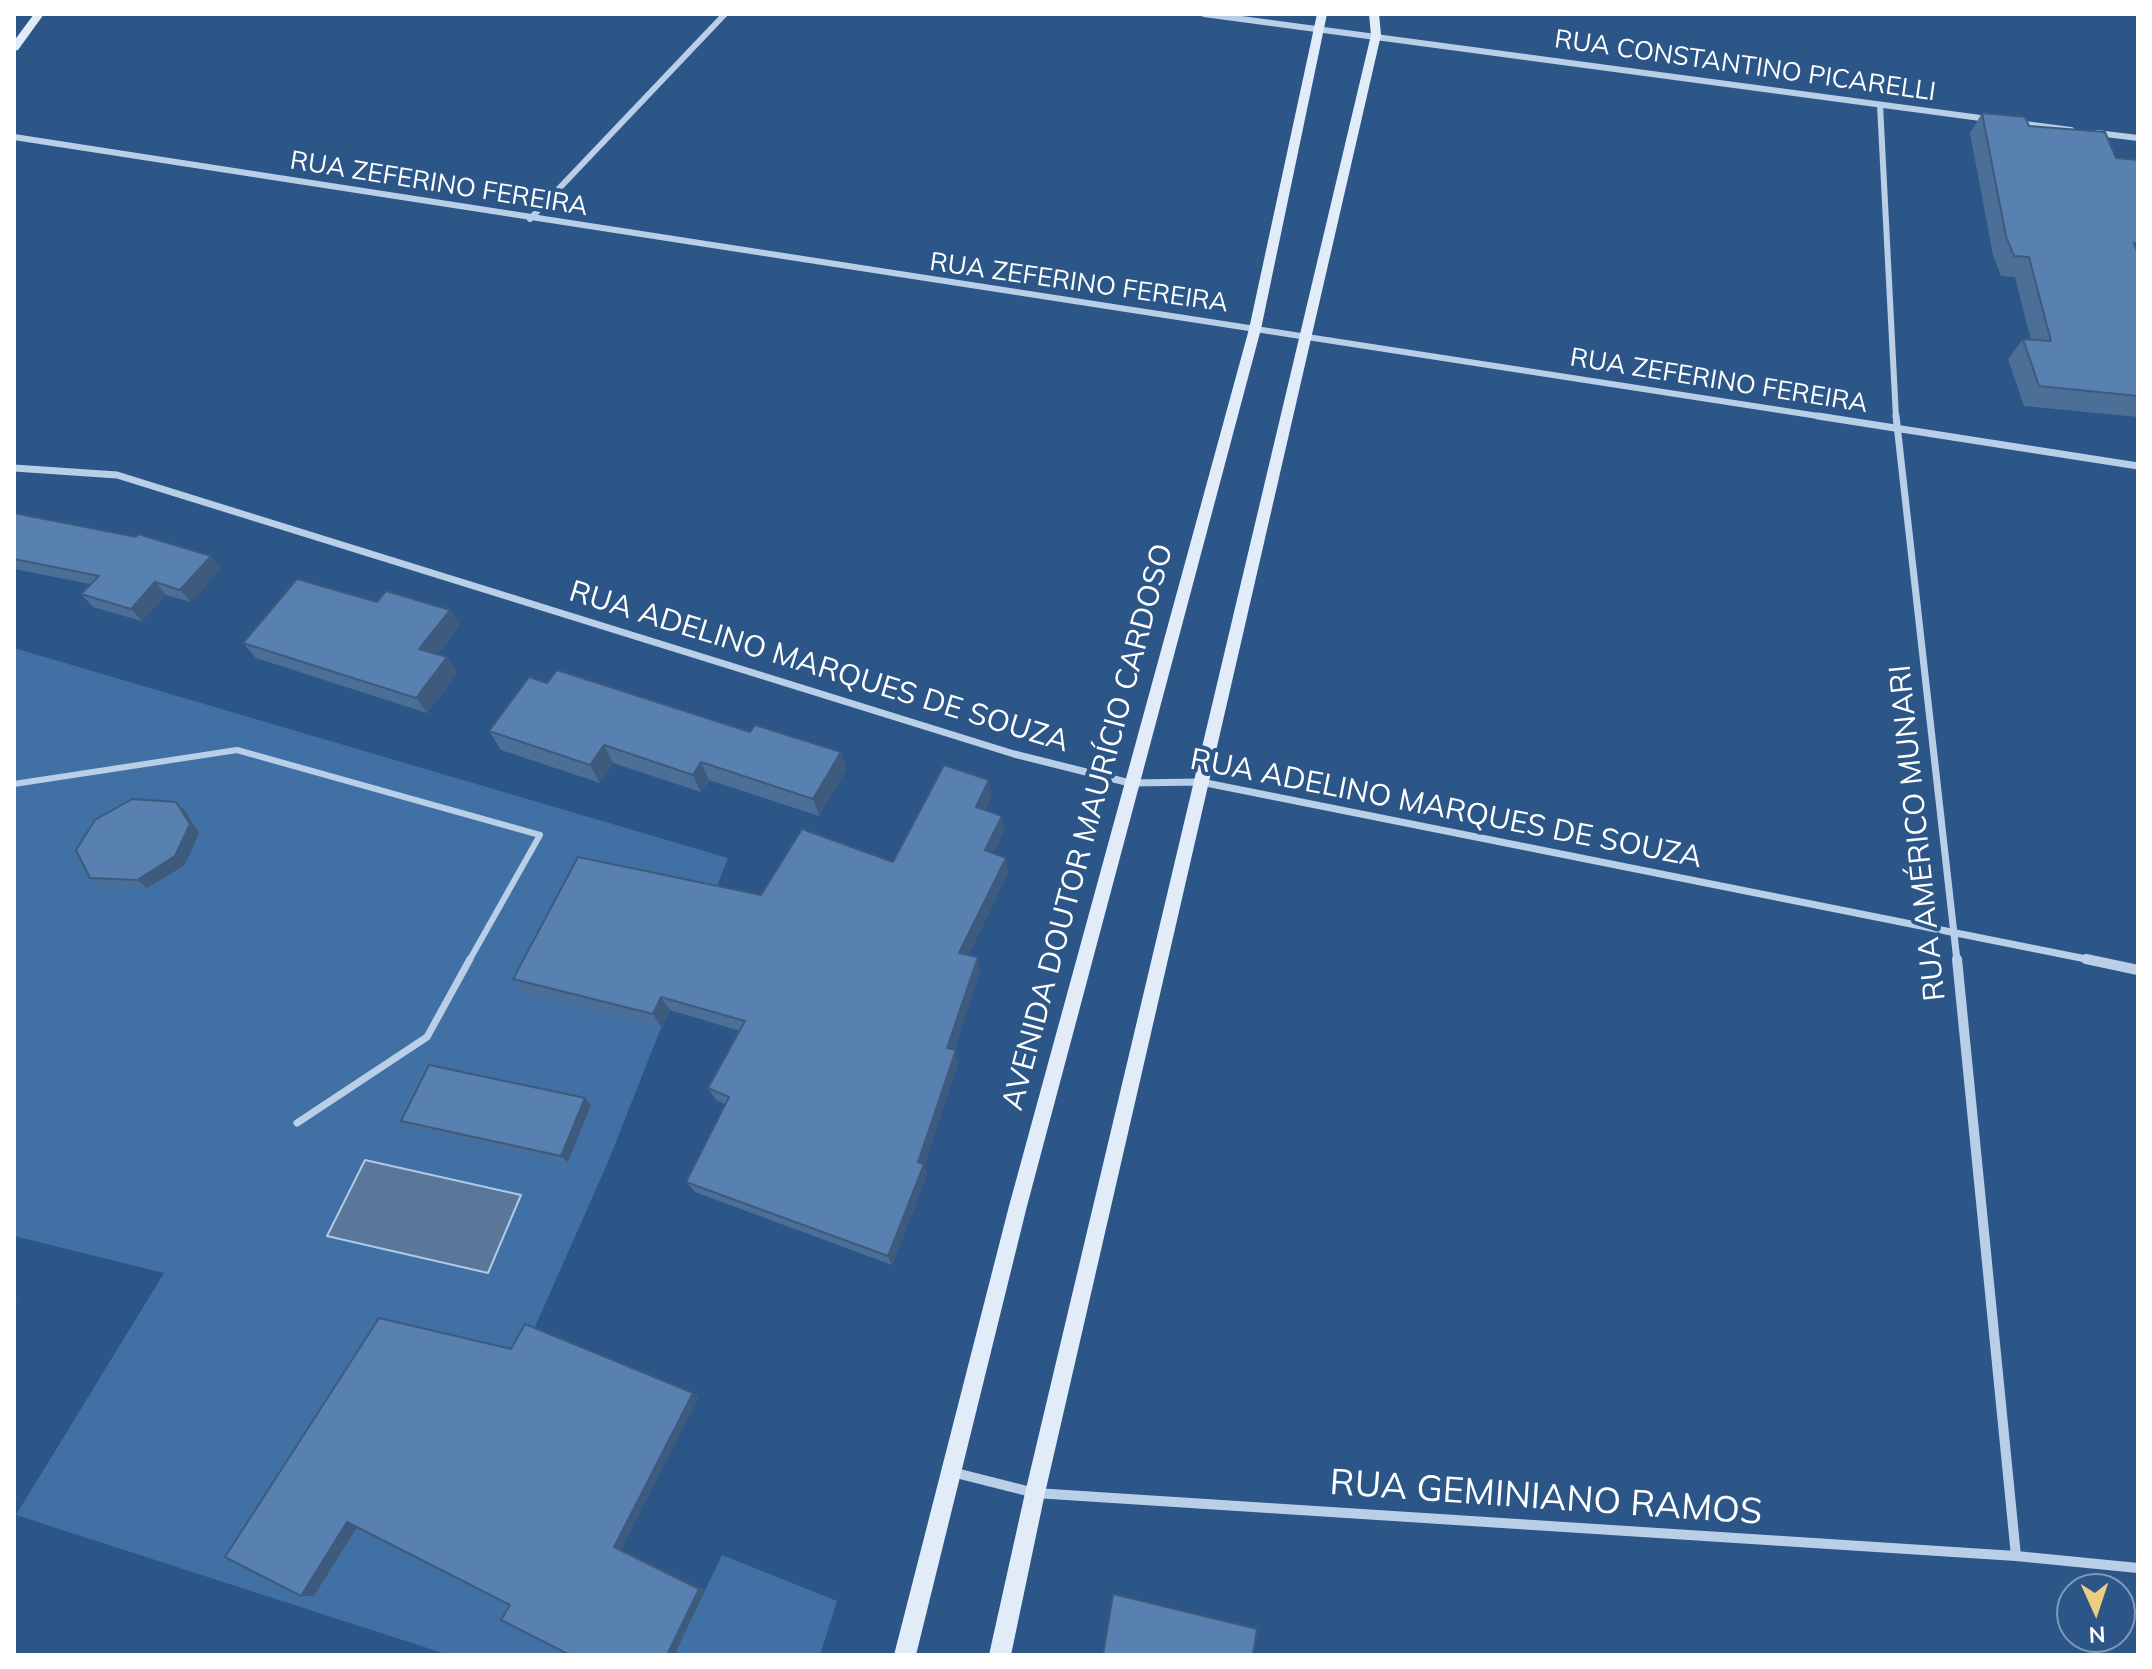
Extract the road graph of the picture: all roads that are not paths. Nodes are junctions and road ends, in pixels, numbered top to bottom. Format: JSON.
{"nodes":[{"id":1,"x":39,"y":14,"type":"edge"},
{"id":2,"x":725,"y":14,"type":"edge"},
{"id":3,"x":1204,"y":14,"type":"edge"},
{"id":4,"x":1322,"y":14,"type":"edge"},
{"id":5,"x":1374,"y":14,"type":"edge"},
{"id":6,"x":1319,"y":29,"type":"junction"},
{"id":7,"x":1376,"y":35,"type":"junction"},
{"id":8,"x":14,"y":48,"type":"edge"},
{"id":9,"x":1880,"y":105,"type":"junction"},
{"id":10,"x":2077,"y":130,"type":"edge"},
{"id":11,"x":2092,"y":132,"type":"edge"},
{"id":12,"x":14,"y":137,"type":"edge"},
{"id":13,"x":2138,"y":138,"type":"edge"},
{"id":14,"x":530,"y":219,"type":"junction"},
{"id":15,"x":1255,"y":329,"type":"junction"},
{"id":16,"x":1307,"y":336,"type":"junction"},
{"id":17,"x":1897,"y":430,"type":"junction"},
{"id":18,"x":2138,"y":466,"type":"edge"},
{"id":19,"x":14,"y":468,"type":"edge"},
{"id":20,"x":1201,"y":782,"type":"junction"},
{"id":21,"x":1130,"y":783,"type":"junction"},
{"id":22,"x":14,"y":784,"type":"edge"},
{"id":23,"x":1954,"y":931,"type":"junction"},
{"id":24,"x":2138,"y":970,"type":"edge"},
{"id":25,"x":297,"y":1123,"type":"dead end"},
{"id":26,"x":952,"y":1472,"type":"junction"},
{"id":27,"x":1035,"y":1493,"type":"junction"},
{"id":28,"x":2016,"y":1556,"type":"junction"},
{"id":29,"x":2138,"y":1568,"type":"edge"},
{"id":30,"x":905,"y":1655,"type":"edge"},
{"id":31,"x":1000,"y":1655,"type":"edge"}],
"edges":[{"from":1,"to":8,"type":"street"},
{"from":2,"to":14,"type":"street"},
{"from":3,"to":6,"type":"street","name":"RUA CONSTANTINO PICARELLI"},
{"from":4,"to":6,"type":"street","name":"AVENIDA DOUTOR MAURÍCIO CARDOSO"},
{"from":5,"to":7,"type":"street"},
{"from":6,"to":7,"type":"street","name":"RUA CONSTANTINO PICARELLI"},
{"from":6,"to":15,"type":"street","name":"AVENIDA DOUTOR MAURÍCIO CARDOSO"},
{"from":7,"to":9,"type":"street","name":"RUA CONSTANTINO PICARELLI"},
{"from":7,"to":16,"type":"street"},
{"from":9,"to":10,"type":"street","name":"RUA CONSTANTINO PICARELLI"},
{"from":9,"to":17,"type":"street","name":"RUA AMÉRICO MUNARI"},
{"from":11,"to":13,"type":"street"},
{"from":12,"to":14,"type":"street","name":"RUA ZEFERINO FEREIRA"},
{"from":14,"to":15,"type":"street","name":"RUA ZEFERINO FEREIRA"},
{"from":15,"to":16,"type":"street","name":"RUA ZEFERINO FEREIRA"},
{"from":15,"to":21,"type":"street","name":"AVENIDA DOUTOR MAURÍCIO CARDOSO"},
{"from":16,"to":17,"type":"street","name":"RUA ZEFERINO FEREIRA"},
{"from":16,"to":20,"type":"street"},
{"from":17,"to":18,"type":"street","name":"RUA ZEFERINO FEREIRA"},
{"from":17,"to":23,"type":"street","name":"RUA AMÉRICO MUNARI"},
{"from":19,"to":21,"type":"street","name":"RUA ADELINO MARQUES DE SOUZA"},
{"from":20,"to":21,"type":"street","name":"RUA ADELINO MARQUES DE SOUZA"},
{"from":20,"to":23,"type":"street","name":"RUA ADELINO MARQUES DE SOUZA"},
{"from":20,"to":27,"type":"street"},
{"from":21,"to":26,"type":"street","name":"AVENIDA DOUTOR MAURÍCIO CARDOSO"},
{"from":22,"to":25,"type":"lane"},
{"from":23,"to":24,"type":"street","name":"RUA ADELINO MARQUES DE SOUZA"},
{"from":23,"to":28,"type":"street","name":"RUA AMÉRICO MUNARI"},
{"from":26,"to":27,"type":"street","name":"RUA GEMINIANO RAMOS"},
{"from":26,"to":30,"type":"street","name":"AVENIDA DOUTOR MAURÍCIO CARDOSO"},
{"from":27,"to":28,"type":"street","name":"RUA GEMINIANO RAMOS"},
{"from":27,"to":31,"type":"street"},
{"from":28,"to":29,"type":"street","name":"RUA GEMINIANO RAMOS"}]}
